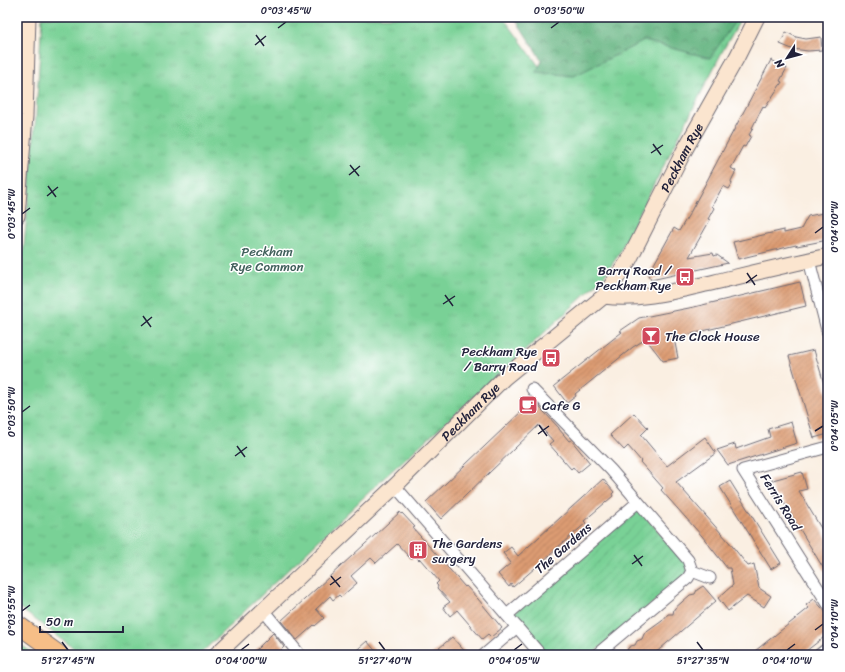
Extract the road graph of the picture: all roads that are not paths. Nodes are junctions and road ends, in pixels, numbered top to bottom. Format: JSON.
{"nodes":[{"id":1,"x":28,"y":17,"type":"edge"},
{"id":2,"x":757,"y":17,"type":"edge"},
{"id":3,"x":21,"y":124,"type":"edge"},
{"id":4,"x":17,"y":216,"type":"edge"},
{"id":5,"x":828,"y":256,"type":"edge"},
{"id":6,"x":809,"y":260,"type":"junction"},
{"id":7,"x":604,"y":296,"type":"junction"},
{"id":8,"x":828,"y":334,"type":"edge"},
{"id":9,"x":532,"y":389,"type":"dead end"},
{"id":10,"x":828,"y":447,"type":"edge"},
{"id":11,"x":394,"y":486,"type":"junction"},
{"id":12,"x":638,"y":502,"type":"junction"},
{"id":13,"x":692,"y":571,"type":"junction"},
{"id":14,"x":710,"y":578,"type":"dead end"},
{"id":15,"x":828,"y":604,"type":"edge"},
{"id":16,"x":263,"y":610,"type":"junction"},
{"id":17,"x":507,"y":615,"type":"junction"},
{"id":18,"x":17,"y":624,"type":"edge"},
{"id":19,"x":517,"y":627,"type":"junction"},
{"id":20,"x":828,"y":648,"type":"edge"},
{"id":21,"x":60,"y":655,"type":"edge"},
{"id":22,"x":216,"y":655,"type":"edge"},
{"id":23,"x":300,"y":655,"type":"edge"},
{"id":24,"x":484,"y":655,"type":"edge"},
{"id":25,"x":541,"y":655,"type":"edge"},
{"id":26,"x":596,"y":655,"type":"edge"},
{"id":27,"x":819,"y":655,"type":"edge"}],
"edges":[{"from":1,"to":3,"type":"main road"},
{"from":2,"to":7,"type":"main road","name":"Peckham Rye"},
{"from":3,"to":4,"type":"main road"},
{"from":5,"to":6,"type":"main road"},
{"from":6,"to":7,"type":"main road"},
{"from":6,"to":8,"type":"street"},
{"from":7,"to":11,"type":"main road","name":"Peckham Rye"},
{"from":9,"to":12,"type":"street"},
{"from":10,"to":15,"type":"street","name":"Ferris Road"},
{"from":11,"to":16,"type":"main road","name":"Peckham Rye"},
{"from":11,"to":17,"type":"street"},
{"from":12,"to":13,"type":"street"},
{"from":12,"to":17,"type":"street","name":"The Gardens"},
{"from":13,"to":14,"type":"street"},
{"from":13,"to":26,"type":"street"},
{"from":16,"to":22,"type":"main road","name":"Peckham Rye"},
{"from":16,"to":23,"type":"street"},
{"from":17,"to":19,"type":"street"},
{"from":18,"to":21,"type":"main road"},
{"from":19,"to":24,"type":"street"},
{"from":19,"to":25,"type":"street"},
{"from":20,"to":27,"type":"street"}]}
